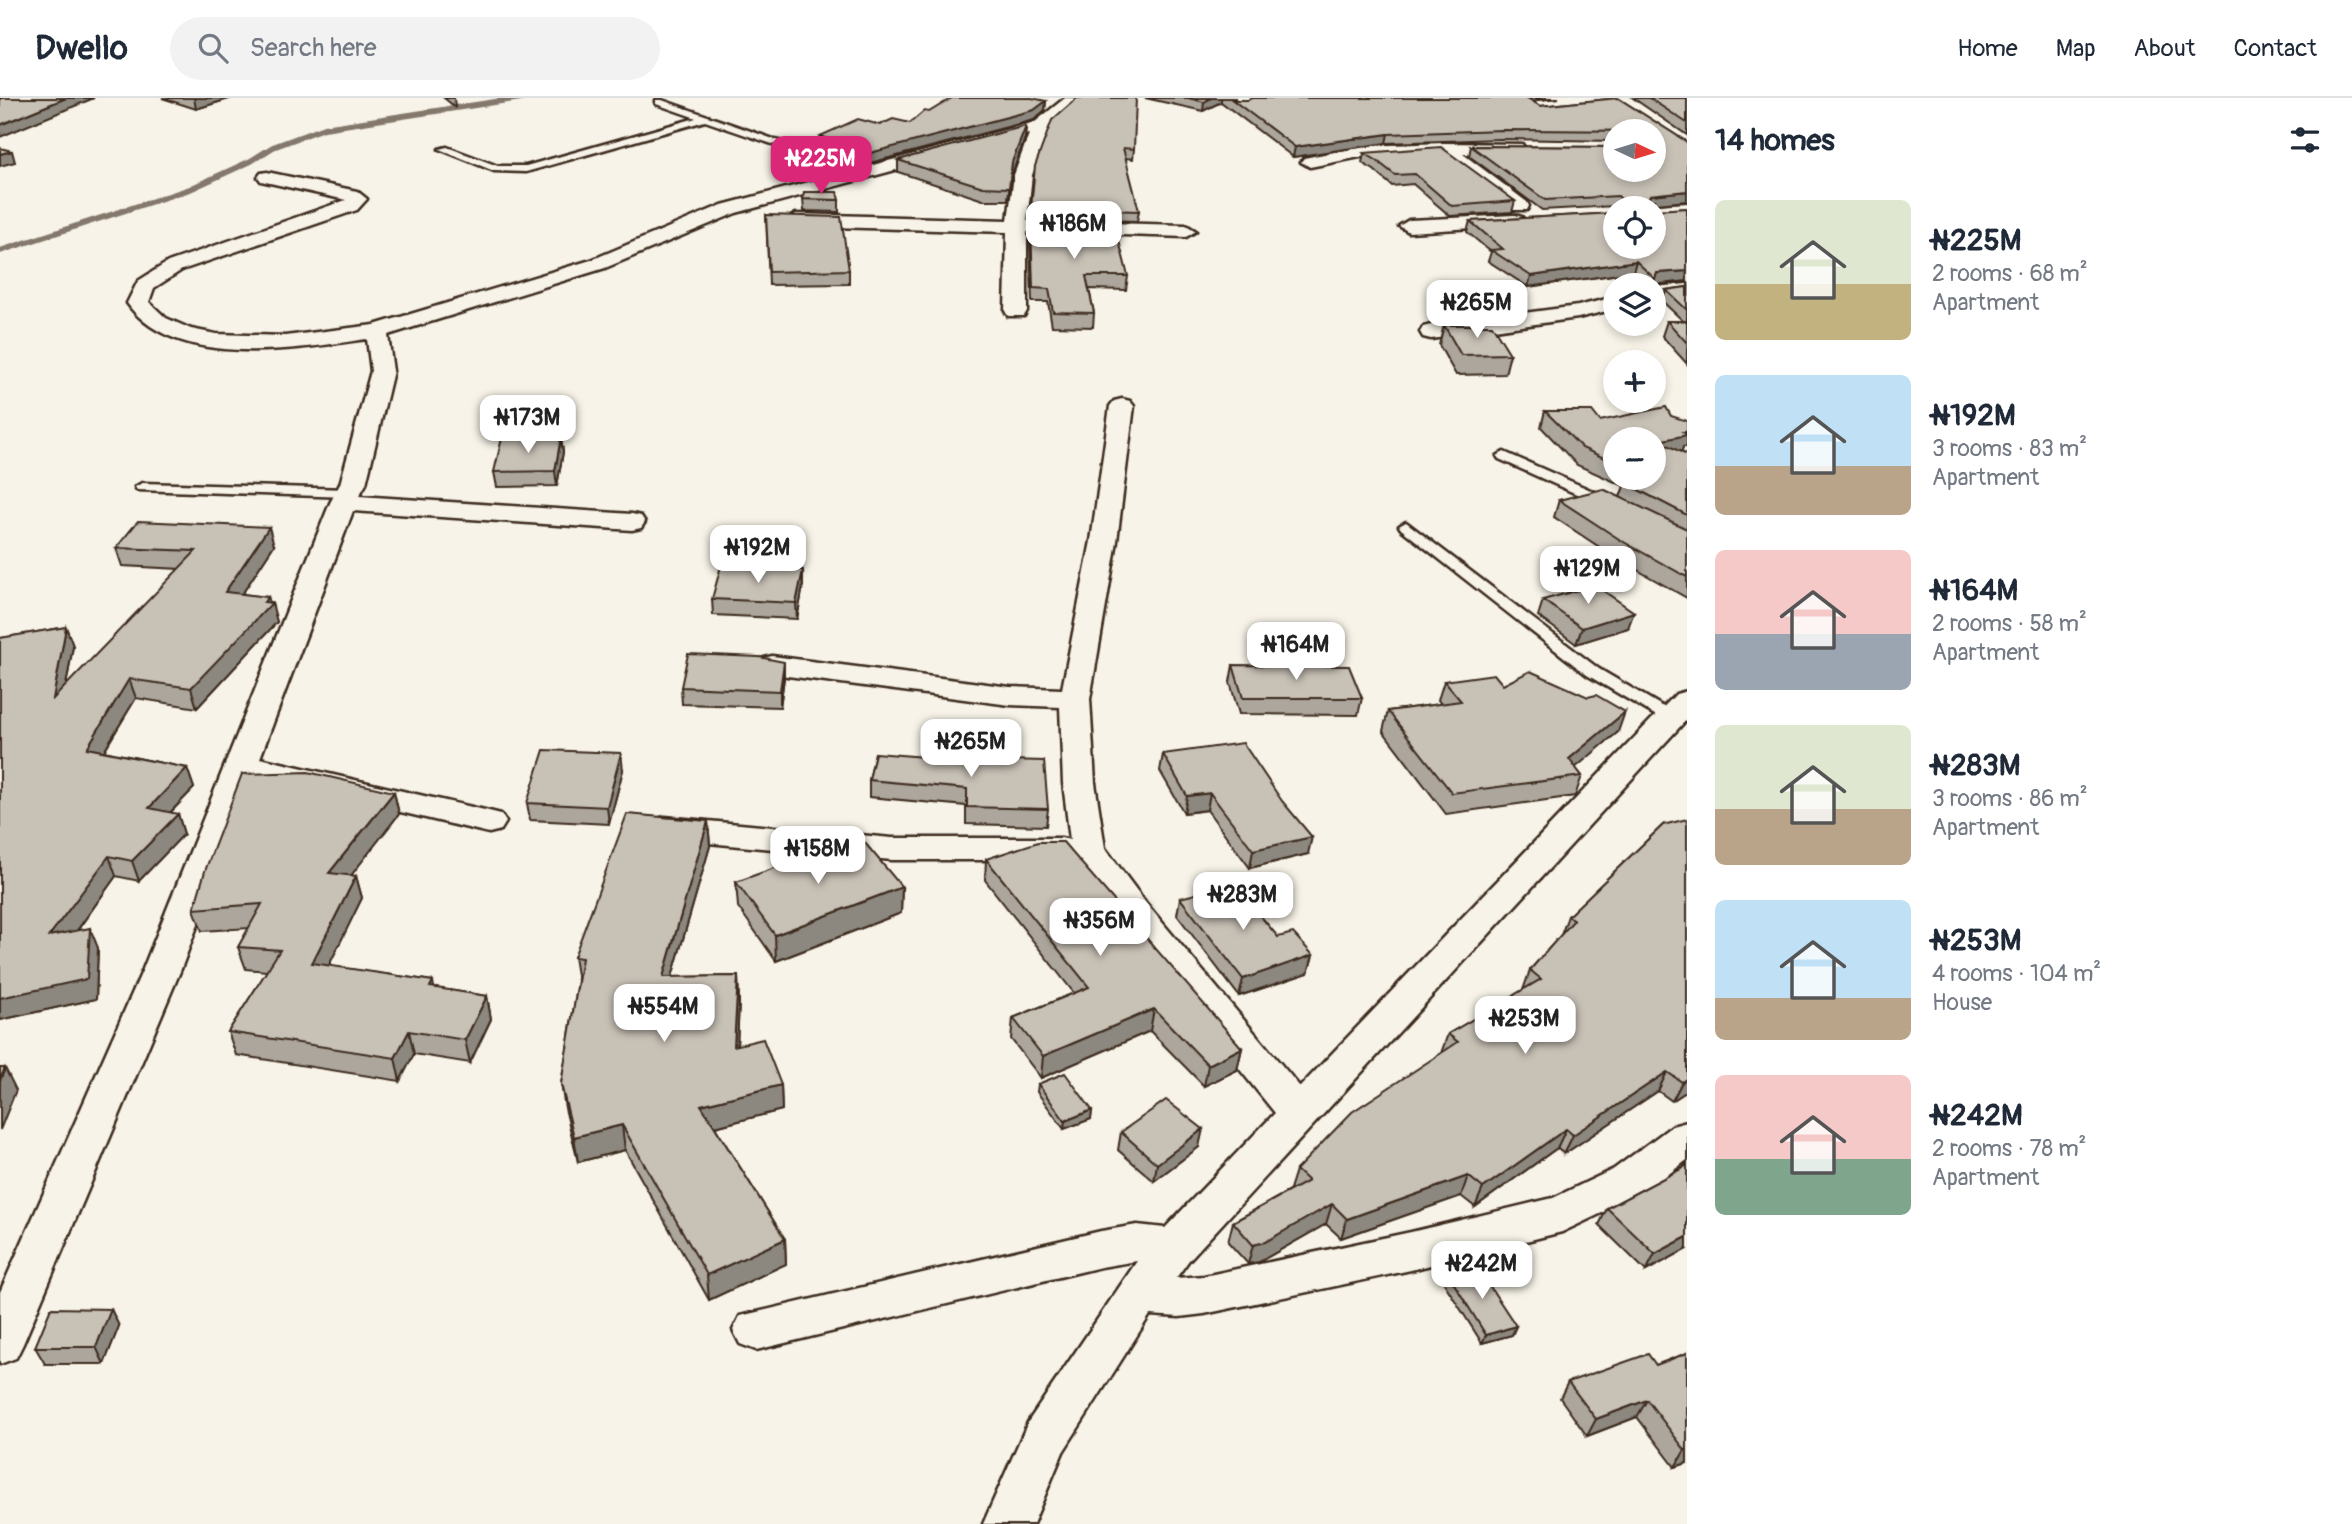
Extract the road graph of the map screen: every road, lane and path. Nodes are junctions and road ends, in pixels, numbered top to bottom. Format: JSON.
{"nodes":[{"id":1,"x":1074,"y":98,"type":"edge"},
{"id":2,"x":659,"y":102,"type":"dead end"},
{"id":3,"x":704,"y":118,"type":"junction"},
{"id":4,"x":1041,"y":126,"type":"junction"},
{"id":5,"x":1444,"y":148,"type":"junction"},
{"id":6,"x":1532,"y":148,"type":"edge"},
{"id":7,"x":444,"y":149,"type":"dead end"},
{"id":8,"x":1310,"y":162,"type":"edge"},
{"id":9,"x":866,"y":173,"type":"junction"},
{"id":10,"x":267,"y":177,"type":"dead end"},
{"id":11,"x":708,"y":217,"type":"junction"},
{"id":12,"x":1017,"y":226,"type":"junction"},
{"id":13,"x":1409,"y":226,"type":"dead end"},
{"id":14,"x":1186,"y":231,"type":"dead end"},
{"id":15,"x":1687,"y":290,"type":"edge"},
{"id":16,"x":1666,"y":292,"type":"edge"},
{"id":17,"x":1603,"y":306,"type":"edge"},
{"id":18,"x":1016,"y":311,"type":"dead end"},
{"id":19,"x":377,"y":331,"type":"junction"},
{"id":20,"x":1431,"y":332,"type":"dead end"},
{"id":21,"x":1122,"y":406,"type":"dead end"},
{"id":22,"x":1504,"y":456,"type":"dead end"},
{"id":23,"x":142,"y":487,"type":"dead end"},
{"id":24,"x":346,"y":498,"type":"junction"},
{"id":25,"x":1618,"y":508,"type":"edge"},
{"id":26,"x":632,"y":522,"type":"dead end"},
{"id":27,"x":1406,"y":526,"type":"dead end"},
{"id":28,"x":772,"y":664,"type":"edge"},
{"id":29,"x":1075,"y":699,"type":"junction"},
{"id":30,"x":1679,"y":709,"type":"edge"},
{"id":31,"x":242,"y":764,"type":"junction"},
{"id":32,"x":489,"y":822,"type":"dead end"},
{"id":33,"x":645,"y":827,"type":"edge"},
{"id":34,"x":1088,"y":849,"type":"junction"},
{"id":35,"x":1300,"y":1115,"type":"junction"},
{"id":36,"x":1687,"y":1138,"type":"edge"},
{"id":37,"x":1174,"y":1247,"type":"junction"},
{"id":38,"x":1138,"y":1295,"type":"junction"},
{"id":39,"x":756,"y":1330,"type":"dead end"},
{"id":40,"x":0,"y":1344,"type":"edge"},
{"id":41,"x":1008,"y":1524,"type":"edge"}],
"edges":[{"from":1,"to":4,"type":"street"},
{"from":2,"to":3,"type":"lane"},
{"from":3,"to":7,"type":"lane"},
{"from":3,"to":9,"type":"lane"},
{"from":4,"to":9,"type":"street"},
{"from":4,"to":12,"type":"street"},
{"from":5,"to":6,"type":"street"},
{"from":5,"to":8,"type":"street"},
{"from":5,"to":13,"type":"street"},
{"from":9,"to":11,"type":"street"},
{"from":10,"to":19,"type":"street"},
{"from":11,"to":12,"type":"street"},
{"from":11,"to":19,"type":"street"},
{"from":12,"to":14,"type":"street"},
{"from":12,"to":18,"type":"street"},
{"from":15,"to":16,"type":"street"},
{"from":17,"to":20,"type":"street"},
{"from":19,"to":24,"type":"street"},
{"from":21,"to":29,"type":"street"},
{"from":22,"to":25,"type":"lane"},
{"from":23,"to":24,"type":"lane"},
{"from":24,"to":26,"type":"street"},
{"from":24,"to":31,"type":"street"},
{"from":27,"to":30,"type":"lane"},
{"from":28,"to":29,"type":"street"},
{"from":29,"to":34,"type":"street"},
{"from":30,"to":35,"type":"street"},
{"from":31,"to":32,"type":"street"},
{"from":31,"to":40,"type":"street"},
{"from":33,"to":34,"type":"street"},
{"from":34,"to":35,"type":"street"},
{"from":35,"to":37,"type":"street"},
{"from":36,"to":38,"type":"street"},
{"from":37,"to":38,"type":"street"},
{"from":37,"to":39,"type":"street"},
{"from":38,"to":41,"type":"street"}]}
